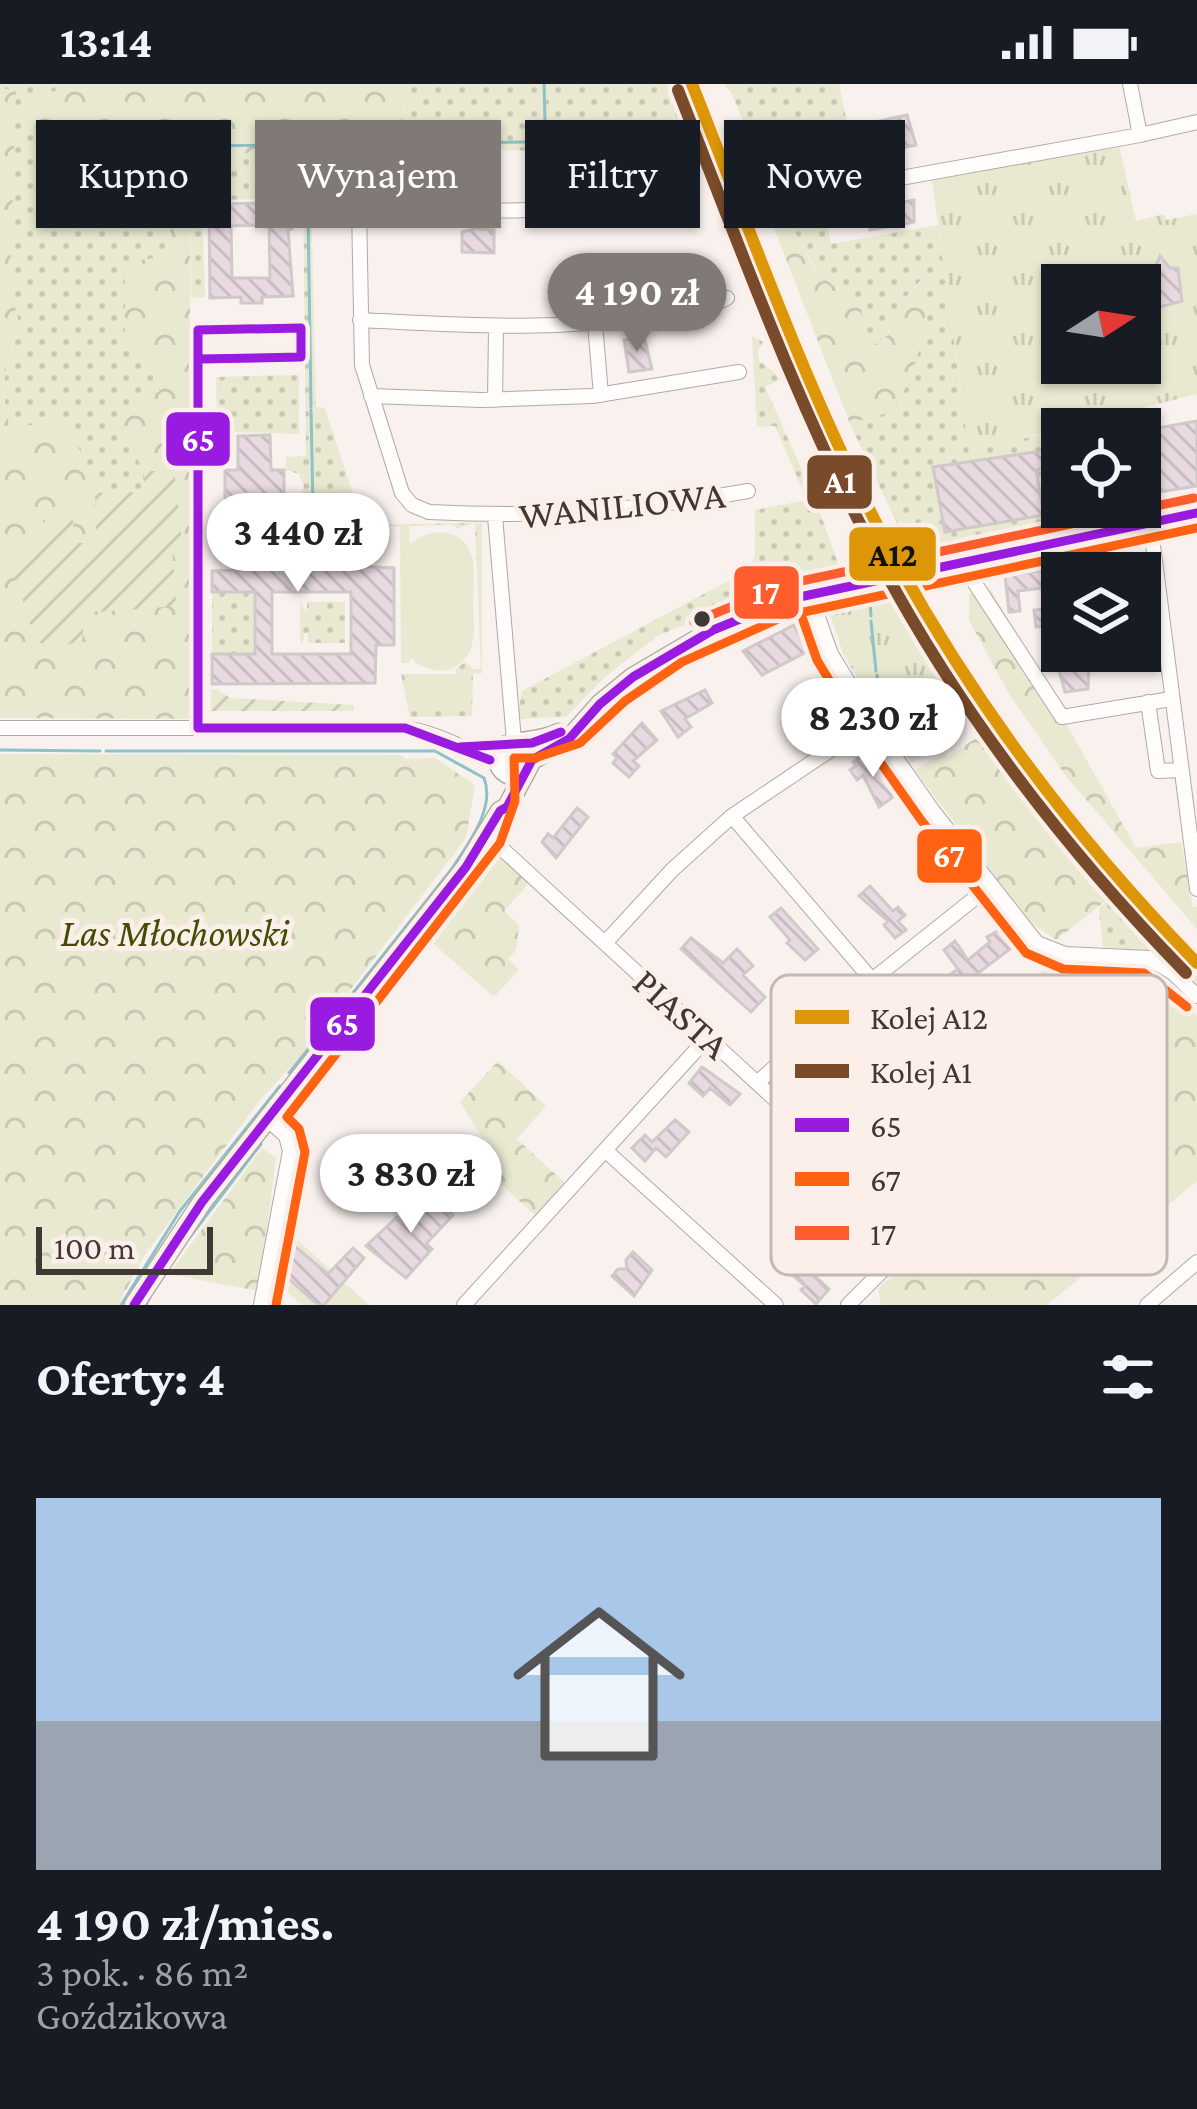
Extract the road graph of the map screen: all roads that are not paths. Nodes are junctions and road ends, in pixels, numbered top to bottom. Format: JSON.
{"nodes":[{"id":1,"x":1130,"y":84,"type":"edge"},
{"id":2,"x":1197,"y":122,"type":"edge"},
{"id":3,"x":1140,"y":135,"type":"junction"},
{"id":4,"x":905,"y":177,"type":"edge"},
{"id":5,"x":358,"y":228,"type":"edge"},
{"id":6,"x":727,"y":298,"type":"dead end"},
{"id":7,"x":360,"y":320,"type":"junction"},
{"id":8,"x":595,"y":323,"type":"junction"},
{"id":9,"x":496,"y":329,"type":"junction"},
{"id":10,"x":739,"y":372,"type":"dead end"},
{"id":11,"x":602,"y":395,"type":"junction"},
{"id":12,"x":371,"y":396,"type":"junction"},
{"id":13,"x":495,"y":400,"type":"junction"},
{"id":14,"x":748,"y":491,"type":"dead end"},
{"id":15,"x":1197,"y":512,"type":"edge"},
{"id":16,"x":495,"y":515,"type":"junction"},
{"id":17,"x":1161,"y":520,"type":"edge"},
{"id":18,"x":1122,"y":528,"type":"edge"},
{"id":19,"x":1151,"y":528,"type":"edge"},
{"id":20,"x":961,"y":562,"type":"junction"},
{"id":21,"x":810,"y":595,"type":"junction"},
{"id":22,"x":1171,"y":699,"type":"junction"},
{"id":23,"x":1148,"y":703,"type":"junction"},
{"id":24,"x":872,"y":722,"type":"junction"},
{"id":25,"x":0,"y":728,"type":"edge"},
{"id":26,"x":513,"y":757,"type":"junction"},
{"id":27,"x":1180,"y":770,"type":"junction"},
{"id":28,"x":732,"y":816,"type":"junction"},
{"id":29,"x":487,"y":836,"type":"junction"},
{"id":30,"x":991,"y":886,"type":"junction"},
{"id":31,"x":1197,"y":889,"type":"edge"},
{"id":32,"x":605,"y":944,"type":"junction"},
{"id":33,"x":868,"y":975,"type":"edge"},
{"id":34,"x":878,"y":975,"type":"edge"},
{"id":35,"x":1197,"y":996,"type":"edge"},
{"id":36,"x":708,"y":1037,"type":"junction"},
{"id":37,"x":771,"y":1070,"type":"edge"},
{"id":38,"x":758,"y":1082,"type":"junction"},
{"id":39,"x":771,"y":1094,"type":"edge"},
{"id":40,"x":267,"y":1119,"type":"junction"},
{"id":41,"x":605,"y":1150,"type":"junction"},
{"id":42,"x":1197,"y":1262,"type":"edge"},
{"id":43,"x":878,"y":1275,"type":"edge"},
{"id":44,"x":134,"y":1305,"type":"edge"},
{"id":45,"x":261,"y":1305,"type":"edge"},
{"id":46,"x":464,"y":1305,"type":"edge"},
{"id":47,"x":776,"y":1305,"type":"edge"},
{"id":48,"x":848,"y":1305,"type":"edge"},
{"id":49,"x":1147,"y":1305,"type":"edge"}],
"edges":[{"from":1,"to":3,"type":"street"},
{"from":2,"to":3,"type":"street"},
{"from":3,"to":4,"type":"street"},
{"from":5,"to":7,"type":"street","name":"WANILIOWA"},
{"from":6,"to":8,"type":"street"},
{"from":7,"to":9,"type":"street"},
{"from":7,"to":12,"type":"street","name":"WANILIOWA"},
{"from":8,"to":9,"type":"street"},
{"from":8,"to":11,"type":"street"},
{"from":9,"to":13,"type":"street"},
{"from":10,"to":11,"type":"street"},
{"from":11,"to":13,"type":"street"},
{"from":12,"to":13,"type":"street"},
{"from":12,"to":16,"type":"street","name":"WANILIOWA"},
{"from":14,"to":16,"type":"street","name":"WANILIOWA"},
{"from":15,"to":17,"type":"main road"},
{"from":16,"to":26,"type":"street","name":"WANILIOWA"},
{"from":18,"to":20,"type":"main road"},
{"from":19,"to":22,"type":"street"},
{"from":20,"to":21,"type":"main road"},
{"from":20,"to":23,"type":"street"},
{"from":21,"to":24,"type":"street"},
{"from":21,"to":26,"type":"main road"},
{"from":22,"to":23,"type":"street"},
{"from":22,"to":27,"type":"street"},
{"from":23,"to":27,"type":"street"},
{"from":24,"to":28,"type":"street"},
{"from":24,"to":30,"type":"street"},
{"from":25,"to":26,"type":"street"},
{"from":26,"to":29,"type":"main road"},
{"from":27,"to":31,"type":"street"},
{"from":28,"to":32,"type":"street"},
{"from":28,"to":33,"type":"street"},
{"from":29,"to":32,"type":"street","name":"PIASTA"},
{"from":29,"to":40,"type":"main road"},
{"from":30,"to":34,"type":"street"},
{"from":30,"to":35,"type":"street"},
{"from":32,"to":36,"type":"street","name":"PIASTA"},
{"from":36,"to":38,"type":"street","name":"PIASTA"},
{"from":36,"to":41,"type":"street"},
{"from":37,"to":38,"type":"street"},
{"from":38,"to":39,"type":"street","name":"PIASTA"},
{"from":40,"to":44,"type":"main road"},
{"from":40,"to":45,"type":"street"},
{"from":41,"to":46,"type":"street"},
{"from":41,"to":47,"type":"street"},
{"from":42,"to":49,"type":"street"},
{"from":43,"to":48,"type":"street","name":"PIASTA"}]}
